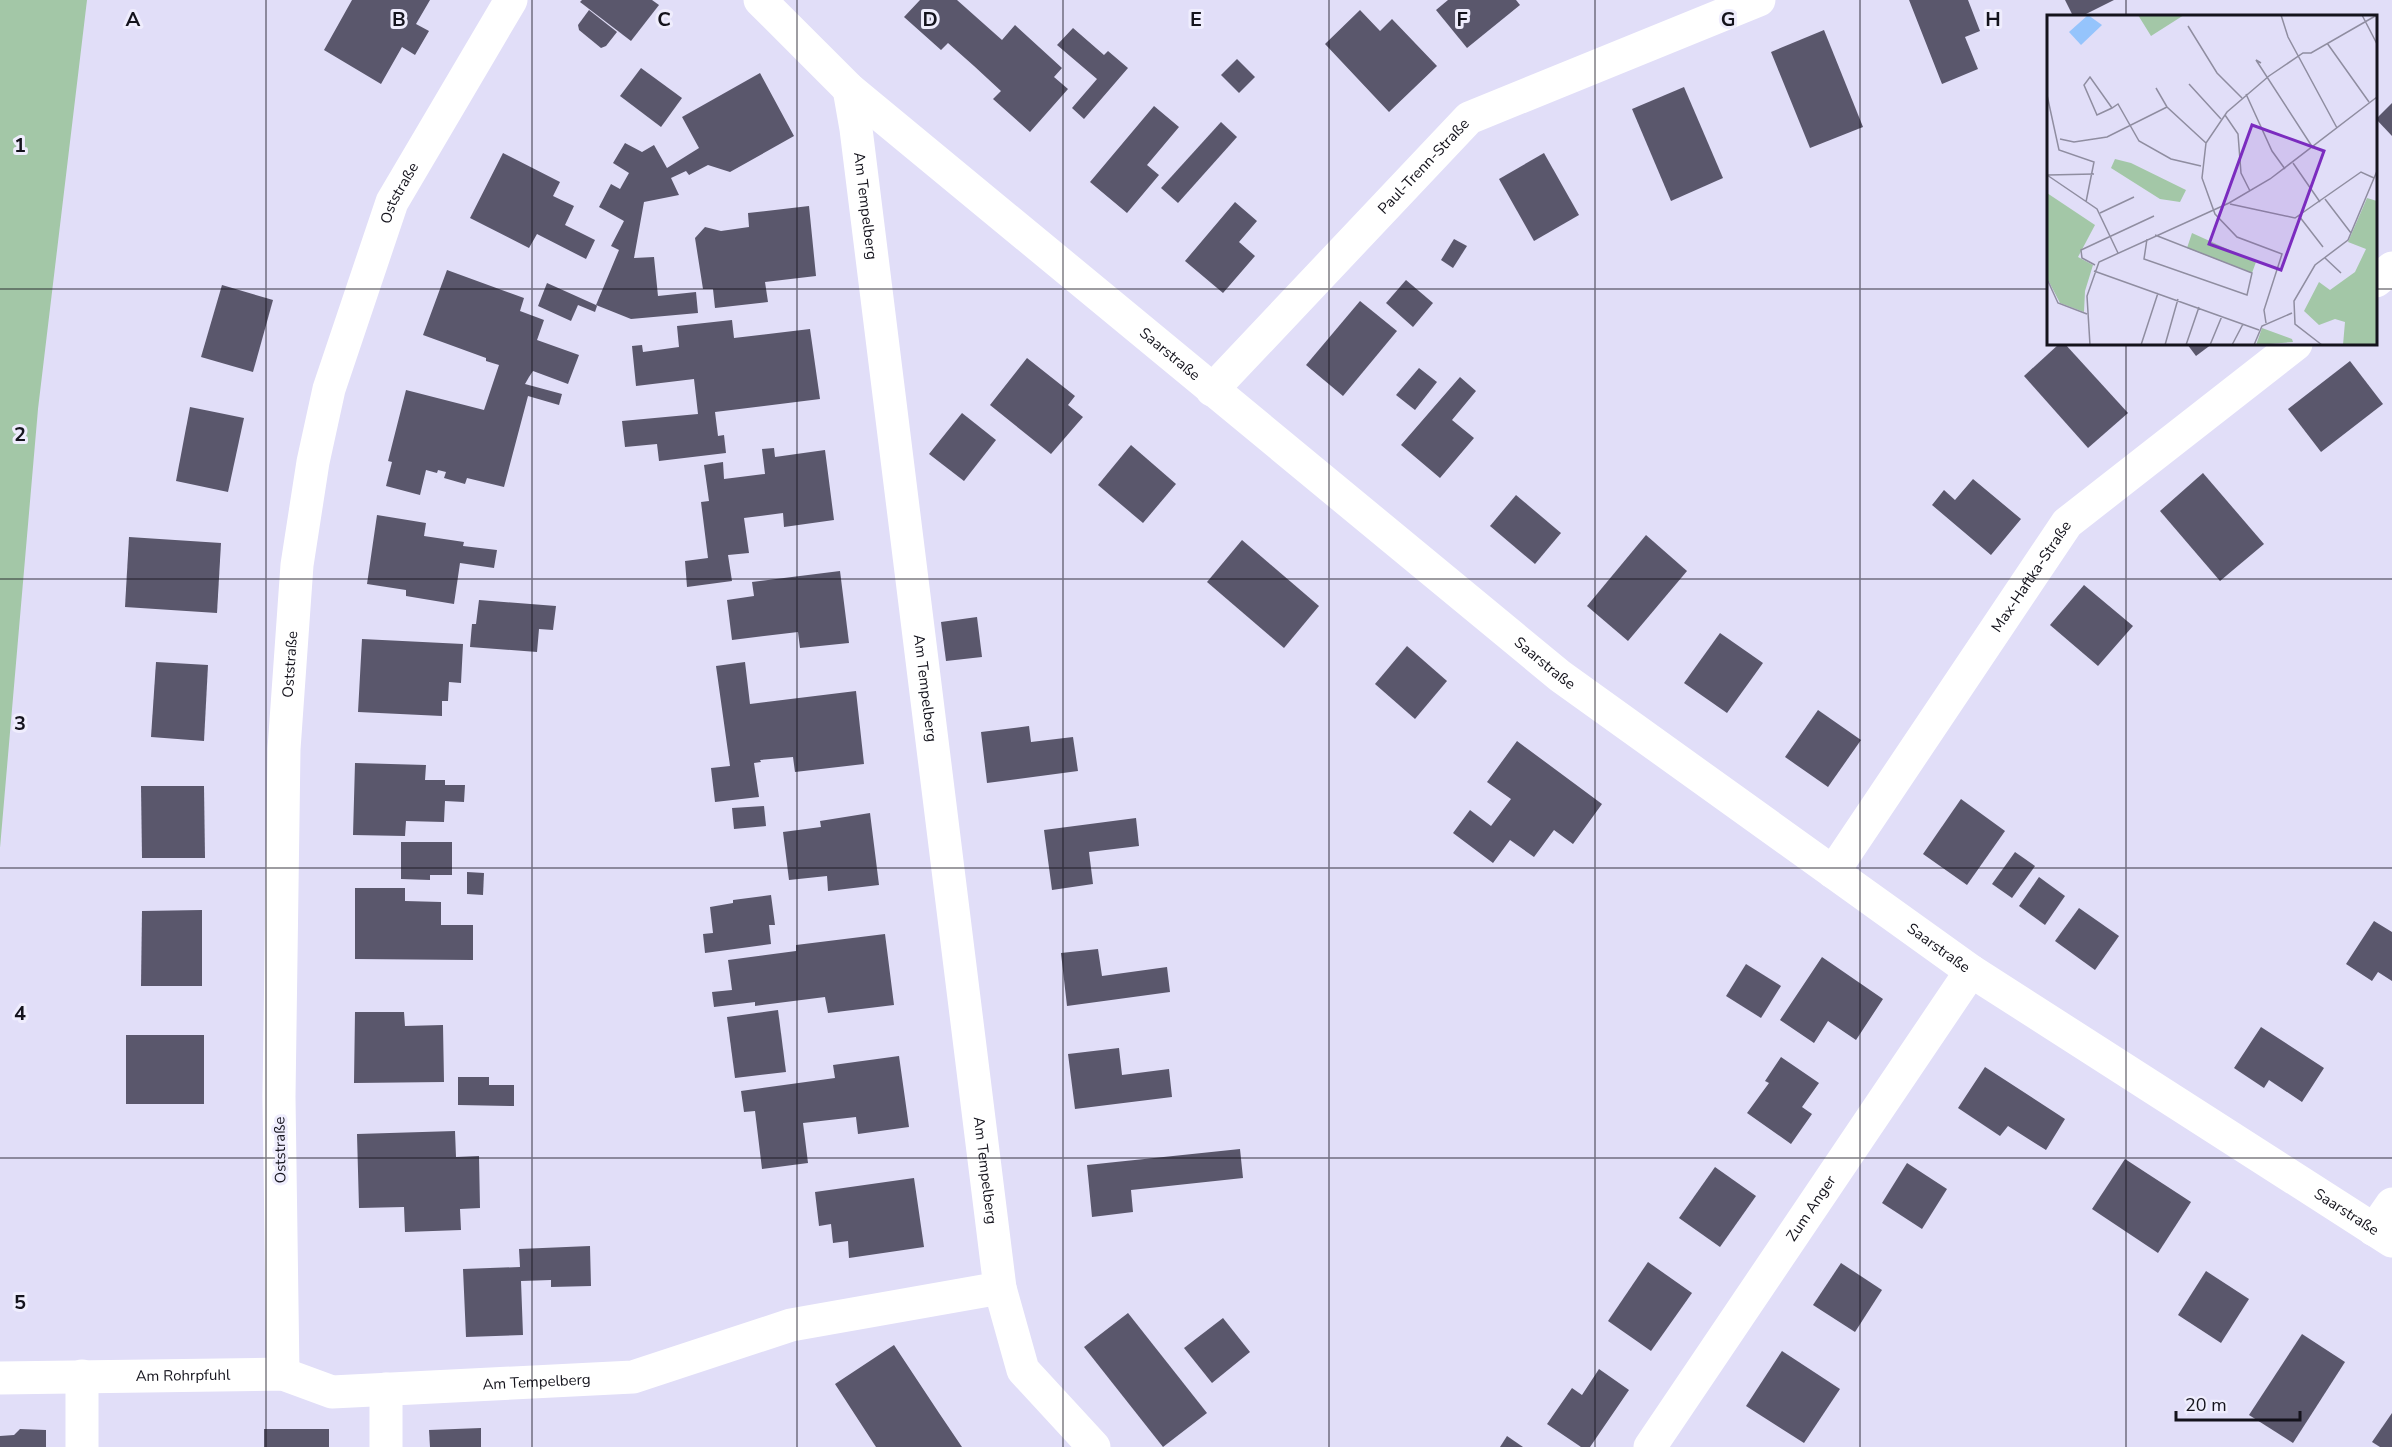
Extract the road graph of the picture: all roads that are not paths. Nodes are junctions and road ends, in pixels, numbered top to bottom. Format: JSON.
{"nodes":[{"id":1,"x":511,"y":0,"type":"edge"},
{"id":2,"x":759,"y":0,"type":"edge"},
{"id":3,"x":1759,"y":0,"type":"edge"},
{"id":4,"x":849,"y":89,"type":"junction"},
{"id":5,"x":2392,"y":268,"type":"edge"},
{"id":6,"x":2377,"y":280,"type":"edge"},
{"id":7,"x":2295,"y":345,"type":"edge"},
{"id":8,"x":1212,"y":390,"type":"junction"},
{"id":9,"x":1833,"y":872,"type":"junction"},
{"id":10,"x":1971,"y":971,"type":"junction"},
{"id":11,"x":2392,"y":1204,"type":"edge"},
{"id":12,"x":2383,"y":1236,"type":"edge"},
{"id":13,"x":1000,"y":1288,"type":"junction"},
{"id":14,"x":283,"y":1374,"type":"junction"},
{"id":15,"x":82,"y":1376,"type":"junction"},
{"id":16,"x":0,"y":1378,"type":"edge"},
{"id":17,"x":386,"y":1389,"type":"junction"},
{"id":18,"x":1077,"y":1441,"type":"edge"},
{"id":19,"x":82,"y":1447,"type":"edge"},
{"id":20,"x":386,"y":1447,"type":"edge"},
{"id":21,"x":1650,"y":1447,"type":"edge"}],
"edges":[{"from":1,"to":14,"type":"street","name":"Oststraße"},
{"from":2,"to":4,"type":"street","name":"Saarstraße"},
{"from":3,"to":8,"type":"street","name":"Paul-Trenn-Straße"},
{"from":4,"to":8,"type":"street","name":"Saarstraße"},
{"from":4,"to":13,"type":"street","name":"Am Tempelberg"},
{"from":5,"to":6,"type":"street"},
{"from":7,"to":9,"type":"street","name":"Max-Haftka-Straße"},
{"from":8,"to":9,"type":"street","name":"Saarstraße"},
{"from":9,"to":10,"type":"street","name":"Saarstraße"},
{"from":10,"to":12,"type":"street","name":"Saarstraße"},
{"from":10,"to":21,"type":"street","name":"Zum Anger"},
{"from":11,"to":12,"type":"street"},
{"from":13,"to":17,"type":"street","name":"Am Tempelberg"},
{"from":13,"to":18,"type":"street","name":"Am Tempelberg"},
{"from":14,"to":15,"type":"street","name":"Am Rohrpfuhl"},
{"from":14,"to":17,"type":"street","name":"Am Tempelberg"},
{"from":15,"to":16,"type":"street","name":"Am Rohrpfuhl"},
{"from":15,"to":19,"type":"street"},
{"from":17,"to":20,"type":"street"}]}
